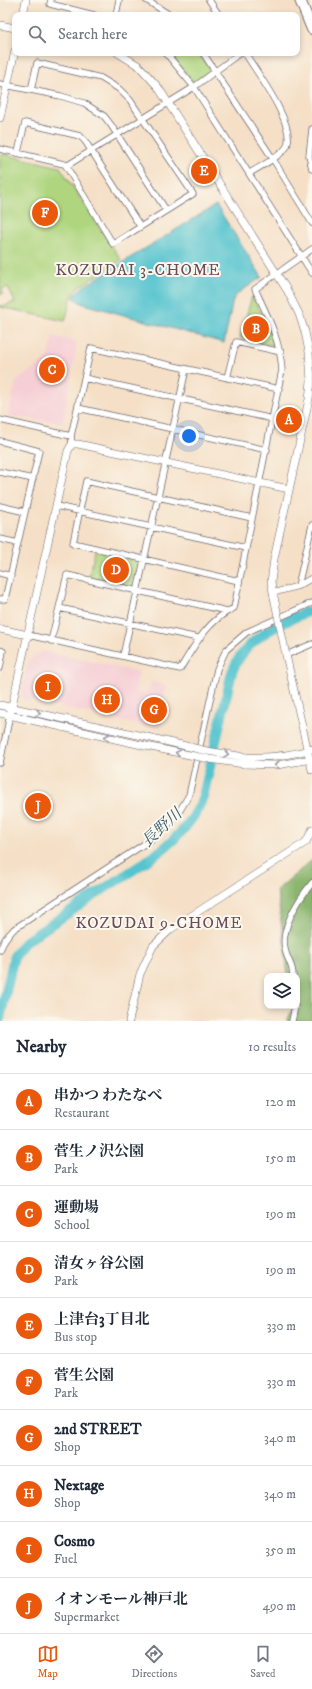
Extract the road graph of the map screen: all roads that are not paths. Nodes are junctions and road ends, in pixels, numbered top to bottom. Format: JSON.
{"nodes":[{"id":1,"x":26,"y":0,"type":"edge"},
{"id":2,"x":51,"y":0,"type":"edge"},
{"id":3,"x":119,"y":0,"type":"edge"},
{"id":4,"x":146,"y":0,"type":"edge"},
{"id":5,"x":209,"y":0,"type":"edge"},
{"id":6,"x":300,"y":0,"type":"edge"},
{"id":7,"x":24,"y":12,"type":"edge"},
{"id":8,"x":82,"y":12,"type":"edge"},
{"id":9,"x":117,"y":12,"type":"edge"},
{"id":10,"x":165,"y":12,"type":"edge"},
{"id":11,"x":217,"y":12,"type":"edge"},
{"id":12,"x":0,"y":25,"type":"edge"},
{"id":13,"x":12,"y":27,"type":"edge"},
{"id":14,"x":312,"y":29,"type":"edge"},
{"id":15,"x":13,"y":56,"type":"edge"},
{"id":16,"x":123,"y":56,"type":"edge"},
{"id":17,"x":168,"y":56,"type":"edge"},
{"id":18,"x":205,"y":56,"type":"edge"},
{"id":19,"x":236,"y":56,"type":"edge"},
{"id":20,"x":247,"y":56,"type":"edge"},
{"id":21,"x":216,"y":70,"type":"junction"},
{"id":22,"x":4,"y":84,"type":"edge"},
{"id":23,"x":194,"y":87,"type":"junction"},
{"id":24,"x":31,"y":90,"type":"junction"},
{"id":25,"x":168,"y":102,"type":"junction"},
{"id":26,"x":0,"y":118,"type":"edge"},
{"id":27,"x":143,"y":118,"type":"junction"},
{"id":28,"x":312,"y":129,"type":"edge"},
{"id":29,"x":117,"y":135,"type":"junction"},
{"id":30,"x":0,"y":148,"type":"edge"},
{"id":31,"x":91,"y":151,"type":"junction"},
{"id":32,"x":18,"y":152,"type":"junction"},
{"id":33,"x":273,"y":159,"type":"junction"},
{"id":34,"x":68,"y":165,"type":"junction"},
{"id":35,"x":312,"y":169,"type":"edge"},
{"id":36,"x":250,"y":173,"type":"junction"},
{"id":37,"x":166,"y":210,"type":"junction"},
{"id":38,"x":312,"y":223,"type":"edge"},
{"id":39,"x":140,"y":226,"type":"junction"},
{"id":40,"x":312,"y":249,"type":"edge"},
{"id":41,"x":302,"y":257,"type":"junction"},
{"id":42,"x":312,"y":273,"type":"edge"},
{"id":43,"x":277,"y":274,"type":"junction"},
{"id":44,"x":281,"y":352,"type":"junction"},
{"id":45,"x":186,"y":369,"type":"junction"},
{"id":46,"x":84,"y":378,"type":"junction"},
{"id":47,"x":227,"y":378,"type":"junction"},
{"id":48,"x":279,"y":389,"type":"junction"},
{"id":49,"x":179,"y":399,"type":"junction"},
{"id":50,"x":78,"y":408,"type":"junction"},
{"id":51,"x":273,"y":419,"type":"junction"},
{"id":52,"x":0,"y":420,"type":"edge"},
{"id":53,"x":173,"y":428,"type":"junction"},
{"id":54,"x":71,"y":440,"type":"junction"},
{"id":55,"x":0,"y":441,"type":"edge"},
{"id":56,"x":266,"y":450,"type":"junction"},
{"id":57,"x":165,"y":463,"type":"junction"},
{"id":58,"x":0,"y":472,"type":"edge"},
{"id":59,"x":33,"y":479,"type":"junction"},
{"id":60,"x":260,"y":483,"type":"junction"},
{"id":61,"x":289,"y":490,"type":"junction"},
{"id":62,"x":158,"y":497,"type":"junction"},
{"id":63,"x":0,"y":506,"type":"edge"},
{"id":64,"x":56,"y":506,"type":"junction"},
{"id":65,"x":25,"y":512,"type":"junction"},
{"id":66,"x":80,"y":512,"type":"junction"},
{"id":67,"x":252,"y":518,"type":"junction"},
{"id":68,"x":312,"y":525,"type":"edge"},
{"id":69,"x":151,"y":527,"type":"junction"},
{"id":70,"x":0,"y":539,"type":"edge"},
{"id":71,"x":18,"y":543,"type":"junction"},
{"id":72,"x":246,"y":548,"type":"junction"},
{"id":73,"x":144,"y":559,"type":"junction"},
{"id":74,"x":0,"y":573,"type":"edge"},
{"id":75,"x":11,"y":576,"type":"junction"},
{"id":76,"x":312,"y":578,"type":"edge"},
{"id":77,"x":239,"y":581,"type":"junction"},
{"id":78,"x":298,"y":586,"type":"junction"},
{"id":79,"x":137,"y":591,"type":"junction"},
{"id":80,"x":273,"y":595,"type":"junction"},
{"id":81,"x":0,"y":599,"type":"edge"},
{"id":82,"x":312,"y":603,"type":"edge"},
{"id":83,"x":59,"y":608,"type":"junction"},
{"id":84,"x":227,"y":611,"type":"junction"},
{"id":85,"x":130,"y":623,"type":"junction"},
{"id":86,"x":0,"y":629,"type":"edge"},
{"id":87,"x":28,"y":635,"type":"junction"},
{"id":88,"x":198,"y":638,"type":"junction"},
{"id":89,"x":51,"y":640,"type":"junction"},
{"id":90,"x":312,"y":644,"type":"edge"},
{"id":91,"x":0,"y":650,"type":"edge"},
{"id":92,"x":286,"y":655,"type":"junction"},
{"id":93,"x":123,"y":656,"type":"junction"},
{"id":94,"x":0,"y":668,"type":"edge"},
{"id":95,"x":0,"y":705,"type":"edge"},
{"id":96,"x":11,"y":711,"type":"junction"},
{"id":97,"x":0,"y":713,"type":"edge"},
{"id":98,"x":310,"y":750,"type":"edge"},
{"id":99,"x":311,"y":759,"type":"edge"},
{"id":100,"x":244,"y":760,"type":"junction"},
{"id":101,"x":0,"y":763,"type":"edge"},
{"id":102,"x":312,"y":770,"type":"edge"},
{"id":103,"x":312,"y":830,"type":"edge"},
{"id":104,"x":312,"y":883,"type":"edge"},
{"id":105,"x":0,"y":950,"type":"edge"},
{"id":106,"x":293,"y":973,"type":"edge"},
{"id":107,"x":294,"y":1009,"type":"edge"},
{"id":108,"x":129,"y":1021,"type":"edge"},
{"id":109,"x":292,"y":1021,"type":"edge"}],
"edges":[{"from":1,"to":7,"type":"street"},
{"from":2,"to":8,"type":"street"},
{"from":3,"to":9,"type":"street"},
{"from":4,"to":10,"type":"street"},
{"from":5,"to":11,"type":"street"},
{"from":6,"to":14,"type":"highway"},
{"from":12,"to":13,"type":"street"},
{"from":15,"to":22,"type":"street"},
{"from":16,"to":25,"type":"street"},
{"from":17,"to":23,"type":"street"},
{"from":18,"to":21,"type":"street"},
{"from":19,"to":21,"type":"street"},
{"from":20,"to":33,"type":"street"},
{"from":21,"to":23,"type":"street"},
{"from":21,"to":33,"type":"street"},
{"from":22,"to":24,"type":"street"},
{"from":22,"to":26,"type":"street"},
{"from":23,"to":25,"type":"street"},
{"from":23,"to":36,"type":"street"},
{"from":24,"to":27,"type":"street"},
{"from":24,"to":29,"type":"street"},
{"from":25,"to":27,"type":"street"},
{"from":25,"to":43,"type":"street"},
{"from":27,"to":29,"type":"street"},
{"from":27,"to":37,"type":"street"},
{"from":28,"to":35,"type":"street"},
{"from":29,"to":31,"type":"street"},
{"from":29,"to":37,"type":"street"},
{"from":30,"to":32,"type":"street"},
{"from":31,"to":32,"type":"street"},
{"from":31,"to":34,"type":"street"},
{"from":31,"to":39,"type":"street"},
{"from":32,"to":34,"type":"street"},
{"from":33,"to":36,"type":"street"},
{"from":33,"to":38,"type":"street"},
{"from":34,"to":39,"type":"street"},
{"from":36,"to":41,"type":"street"},
{"from":37,"to":39,"type":"street"},
{"from":40,"to":41,"type":"street"},
{"from":41,"to":42,"type":"street"},
{"from":41,"to":43,"type":"street"},
{"from":43,"to":44,"type":"street"},
{"from":43,"to":61,"type":"street"},
{"from":44,"to":47,"type":"street"},
{"from":44,"to":48,"type":"street"},
{"from":45,"to":46,"type":"street"},
{"from":45,"to":47,"type":"street"},
{"from":45,"to":49,"type":"street"},
{"from":46,"to":49,"type":"street"},
{"from":46,"to":50,"type":"street"},
{"from":47,"to":48,"type":"street"},
{"from":48,"to":51,"type":"street"},
{"from":49,"to":51,"type":"street"},
{"from":49,"to":53,"type":"street"},
{"from":50,"to":53,"type":"street"},
{"from":50,"to":54,"type":"street"},
{"from":51,"to":56,"type":"street"},
{"from":52,"to":54,"type":"street"},
{"from":53,"to":56,"type":"street"},
{"from":53,"to":57,"type":"street"},
{"from":54,"to":57,"type":"street"},
{"from":54,"to":64,"type":"street"},
{"from":55,"to":59,"type":"street"},
{"from":56,"to":60,"type":"street"},
{"from":57,"to":60,"type":"street"},
{"from":57,"to":62,"type":"street"},
{"from":58,"to":59,"type":"street"},
{"from":59,"to":65,"type":"street"},
{"from":60,"to":61,"type":"street"},
{"from":60,"to":67,"type":"street"},
{"from":61,"to":80,"type":"street"},
{"from":62,"to":66,"type":"street"},
{"from":62,"to":67,"type":"street"},
{"from":62,"to":69,"type":"street"},
{"from":63,"to":65,"type":"street"},
{"from":64,"to":66,"type":"street"},
{"from":64,"to":87,"type":"street"},
{"from":65,"to":71,"type":"street"},
{"from":66,"to":69,"type":"street"},
{"from":66,"to":73,"type":"street"},
{"from":67,"to":72,"type":"street"},
{"from":68,"to":78,"type":"street"},
{"from":69,"to":72,"type":"street"},
{"from":69,"to":73,"type":"street"},
{"from":70,"to":71,"type":"street"},
{"from":71,"to":75,"type":"street"},
{"from":72,"to":77,"type":"street"},
{"from":73,"to":77,"type":"street"},
{"from":73,"to":79,"type":"street"},
{"from":74,"to":75,"type":"street"},
{"from":75,"to":81,"type":"street"},
{"from":76,"to":78,"type":"street"},
{"from":77,"to":84,"type":"street"},
{"from":78,"to":80,"type":"street"},
{"from":79,"to":83,"type":"street"},
{"from":79,"to":84,"type":"street"},
{"from":79,"to":85,"type":"street"},
{"from":80,"to":92,"type":"street","bridge":true},
{"from":82,"to":105,"type":"street"},
{"from":83,"to":85,"type":"street"},
{"from":83,"to":89,"type":"street"},
{"from":84,"to":88,"type":"street"},
{"from":85,"to":88,"type":"street"},
{"from":85,"to":93,"type":"street"},
{"from":86,"to":87,"type":"street"},
{"from":87,"to":89,"type":"street"},
{"from":87,"to":96,"type":"street"},
{"from":88,"to":93,"type":"street"},
{"from":89,"to":93,"type":"street"},
{"from":90,"to":92,"type":"street"},
{"from":91,"to":94,"type":"street"},
{"from":92,"to":98,"type":"street"},
{"from":95,"to":96,"type":"street"},
{"from":96,"to":97,"type":"street"},
{"from":96,"to":100,"type":"street","one_way":true,"bridge":true},
{"from":100,"to":96,"type":"street","one_way":true,"bridge":true},
{"from":96,"to":101,"type":"street"},
{"from":98,"to":99,"type":"street"},
{"from":98,"to":100,"type":"street"},
{"from":99,"to":100,"type":"street","one_way":true},
{"from":99,"to":102,"type":"street"},
{"from":103,"to":108,"type":"street"},
{"from":104,"to":106,"type":"street"},
{"from":107,"to":109,"type":"street"}]}
